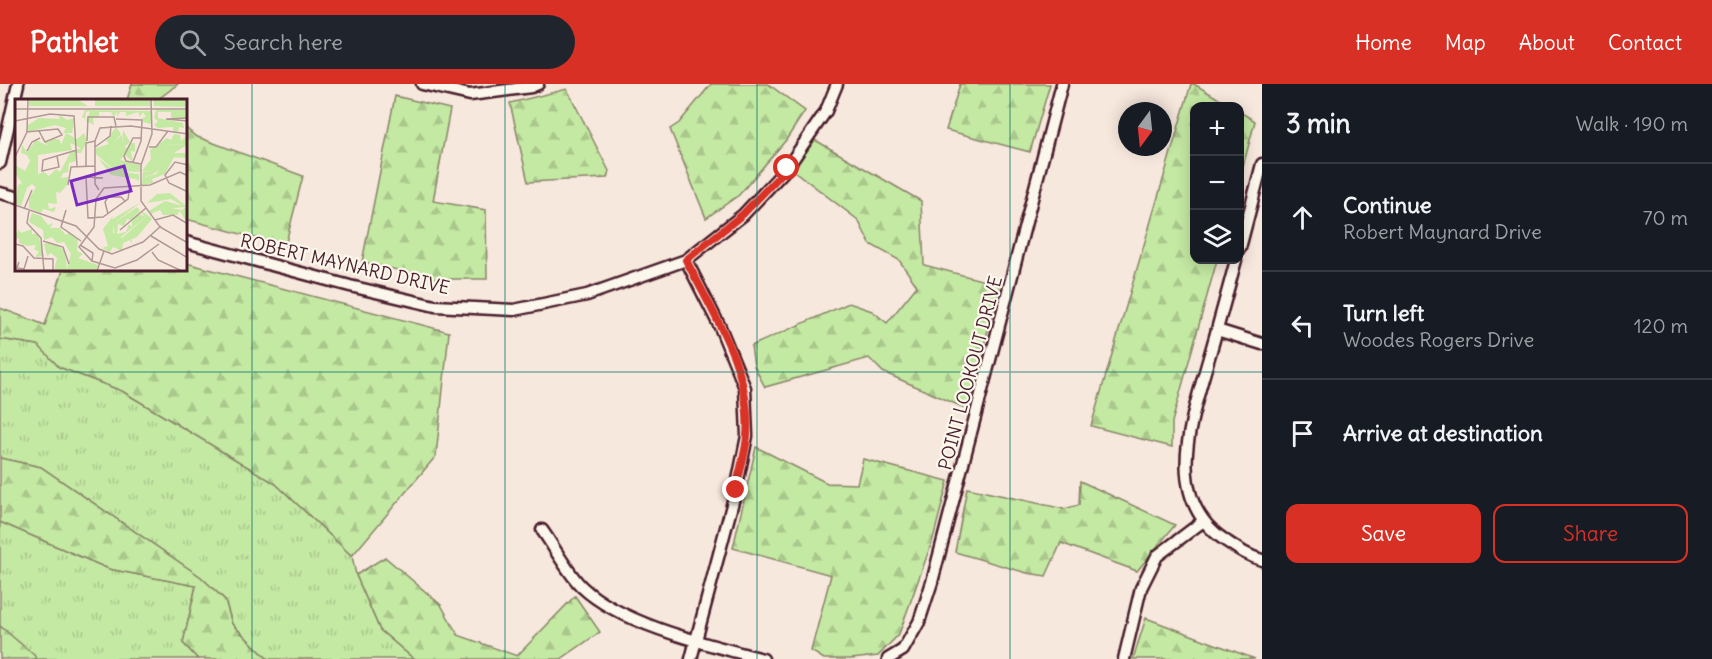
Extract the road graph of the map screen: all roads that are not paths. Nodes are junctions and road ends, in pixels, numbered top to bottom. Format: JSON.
{"nodes":[{"id":1,"x":18,"y":84,"type":"edge"},
{"id":2,"x":422,"y":84,"type":"edge"},
{"id":3,"x":538,"y":84,"type":"edge"},
{"id":4,"x":837,"y":84,"type":"edge"},
{"id":5,"x":1062,"y":84,"type":"edge"},
{"id":6,"x":0,"y":163,"type":"edge"},
{"id":7,"x":1262,"y":164,"type":"edge"},
{"id":8,"x":0,"y":193,"type":"edge"},
{"id":9,"x":15,"y":197,"type":"edge"},
{"id":10,"x":1244,"y":230,"type":"edge"},
{"id":11,"x":188,"y":243,"type":"edge"},
{"id":12,"x":686,"y":260,"type":"junction"},
{"id":13,"x":1235,"y":264,"type":"edge"},
{"id":14,"x":1217,"y":330,"type":"junction"},
{"id":15,"x":1262,"y":344,"type":"edge"},
{"id":16,"x":1202,"y":522,"type":"junction"},
{"id":17,"x":542,"y":530,"type":"dead end"},
{"id":18,"x":1262,"y":560,"type":"edge"},
{"id":19,"x":696,"y":641,"type":"junction"},
{"id":20,"x":691,"y":659,"type":"edge"},
{"id":21,"x":763,"y":659,"type":"edge"},
{"id":22,"x":888,"y":659,"type":"edge"},
{"id":23,"x":1124,"y":659,"type":"edge"}],
"edges":[{"from":1,"to":6,"type":"street"},
{"from":2,"to":3,"type":"street"},
{"from":4,"to":12,"type":"street","name":"ROBERT MAYNARD DRIVE"},
{"from":5,"to":22,"type":"street","name":"POINT LOOKOUT DRIVE"},
{"from":7,"to":10,"type":"street"},
{"from":8,"to":9,"type":"street"},
{"from":11,"to":12,"type":"street","name":"ROBERT MAYNARD DRIVE"},
{"from":12,"to":19,"type":"street"},
{"from":13,"to":14,"type":"street"},
{"from":14,"to":15,"type":"street"},
{"from":14,"to":16,"type":"street"},
{"from":16,"to":18,"type":"street"},
{"from":16,"to":23,"type":"street"},
{"from":17,"to":19,"type":"street"},
{"from":19,"to":20,"type":"street"},
{"from":19,"to":21,"type":"street"}]}
